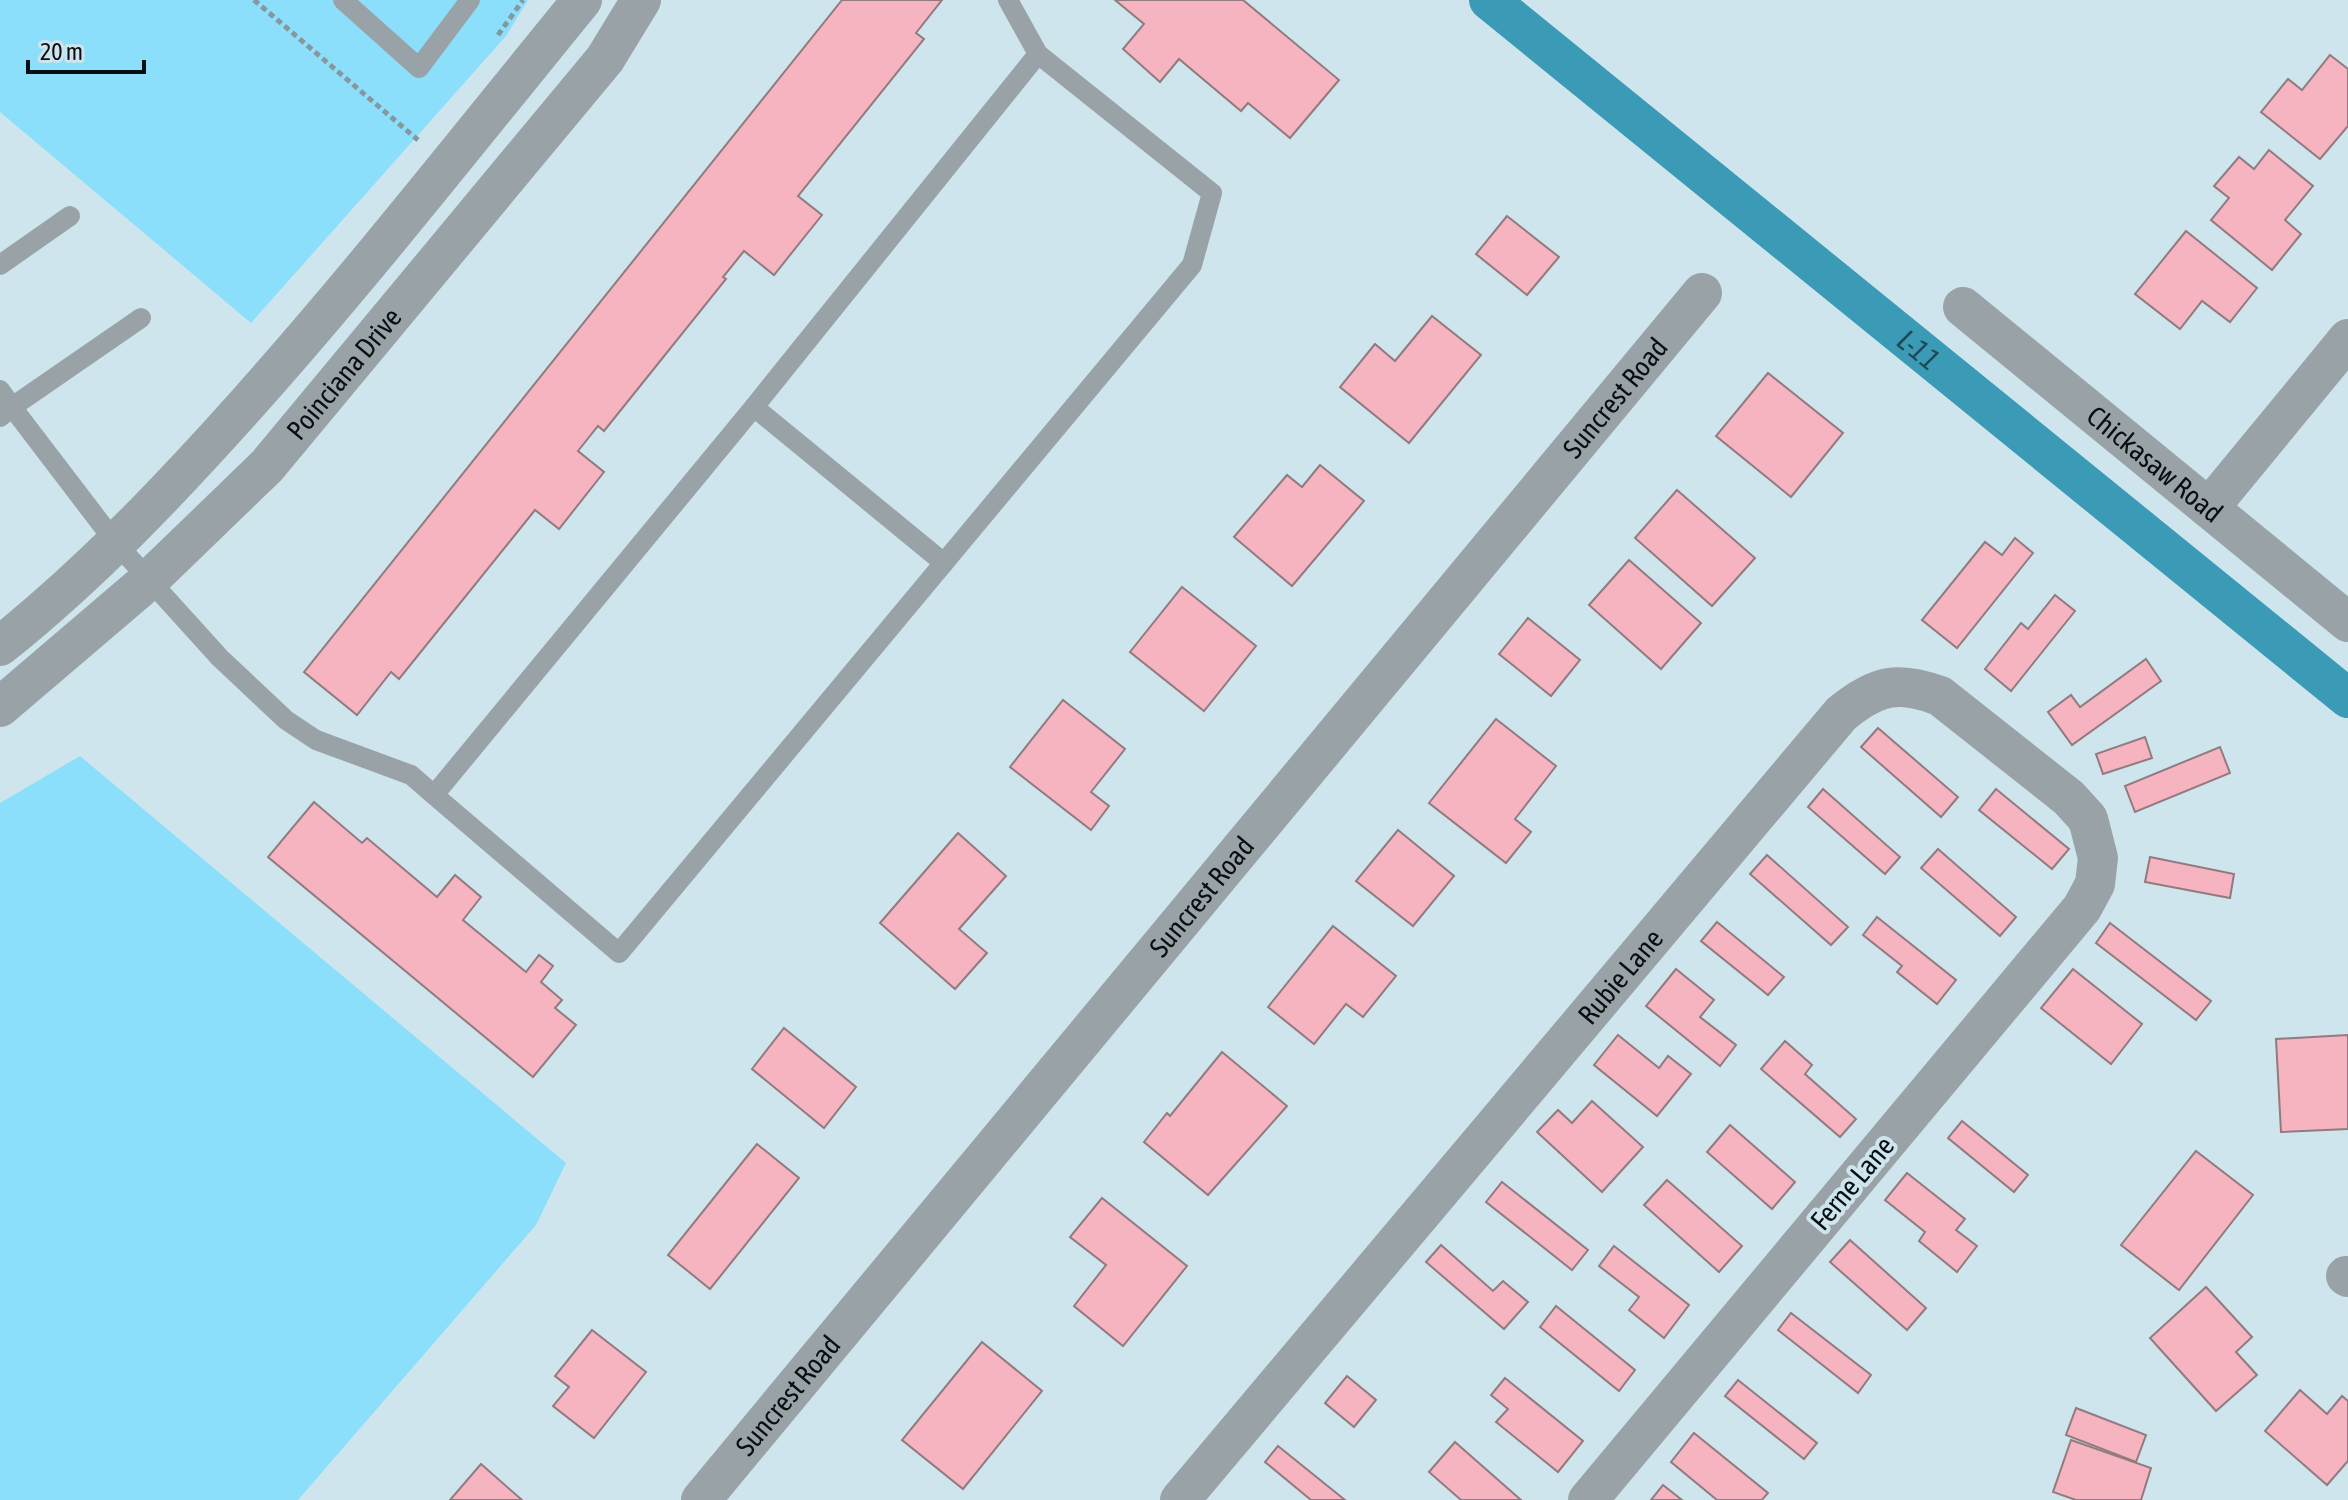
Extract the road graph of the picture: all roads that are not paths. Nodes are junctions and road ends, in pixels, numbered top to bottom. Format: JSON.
{"nodes":[{"id":1,"x":343,"y":0,"type":"edge"},
{"id":2,"x":470,"y":0,"type":"edge"},
{"id":3,"x":582,"y":0,"type":"edge"},
{"id":4,"x":641,"y":0,"type":"edge"},
{"id":5,"x":1008,"y":0,"type":"edge"},
{"id":6,"x":1038,"y":54,"type":"junction"},
{"id":7,"x":70,"y":216,"type":"dead end"},
{"id":8,"x":0,"y":265,"type":"edge"},
{"id":9,"x":1702,"y":293,"type":"dead end"},
{"id":10,"x":1963,"y":307,"type":"dead end"},
{"id":11,"x":141,"y":318,"type":"dead end"},
{"id":12,"x":2348,"y":339,"type":"edge"},
{"id":13,"x":4,"y":405,"type":"edge"},
{"id":14,"x":754,"y":407,"type":"junction"},
{"id":15,"x":2209,"y":508,"type":"junction"},
{"id":16,"x":115,"y":542,"type":"junction"},
{"id":17,"x":944,"y":563,"type":"junction"},
{"id":18,"x":150,"y":579,"type":"junction"},
{"id":19,"x":2348,"y":622,"type":"edge"},
{"id":20,"x":0,"y":646,"type":"edge"},
{"id":21,"x":0,"y":707,"type":"edge"},
{"id":22,"x":434,"y":795,"type":"junction"},
{"id":23,"x":2098,"y":858,"type":"joint"},
{"id":24,"x":701,"y":1500,"type":"edge"},
{"id":25,"x":1180,"y":1500,"type":"edge"},
{"id":26,"x":1588,"y":1500,"type":"edge"}],
"edges":[{"from":1,"to":2,"type":"lane"},
{"from":3,"to":16,"type":"street","name":"Poinciana Drive"},
{"from":4,"to":18,"type":"street","name":"Poinciana Drive"},
{"from":5,"to":6,"type":"lane"},
{"from":6,"to":14,"type":"lane"},
{"from":6,"to":17,"type":"lane"},
{"from":7,"to":8,"type":"lane"},
{"from":9,"to":24,"type":"street","name":"Suncrest Road"},
{"from":10,"to":15,"type":"street","name":"Chickasaw Road"},
{"from":11,"to":13,"type":"lane"},
{"from":12,"to":15,"type":"street"},
{"from":13,"to":16,"type":"lane"},
{"from":14,"to":17,"type":"lane"},
{"from":14,"to":22,"type":"lane"},
{"from":15,"to":19,"type":"street","name":"Chickasaw Road"},
{"from":16,"to":18,"type":"lane"},
{"from":16,"to":20,"type":"street","name":"Poinciana Drive"},
{"from":17,"to":22,"type":"lane"},
{"from":18,"to":21,"type":"street","name":"Poinciana Drive"},
{"from":18,"to":22,"type":"lane"},
{"from":23,"to":25,"type":"street","name":"Rubie Lane"},
{"from":23,"to":26,"type":"street","name":"Ferne Lane"}]}
